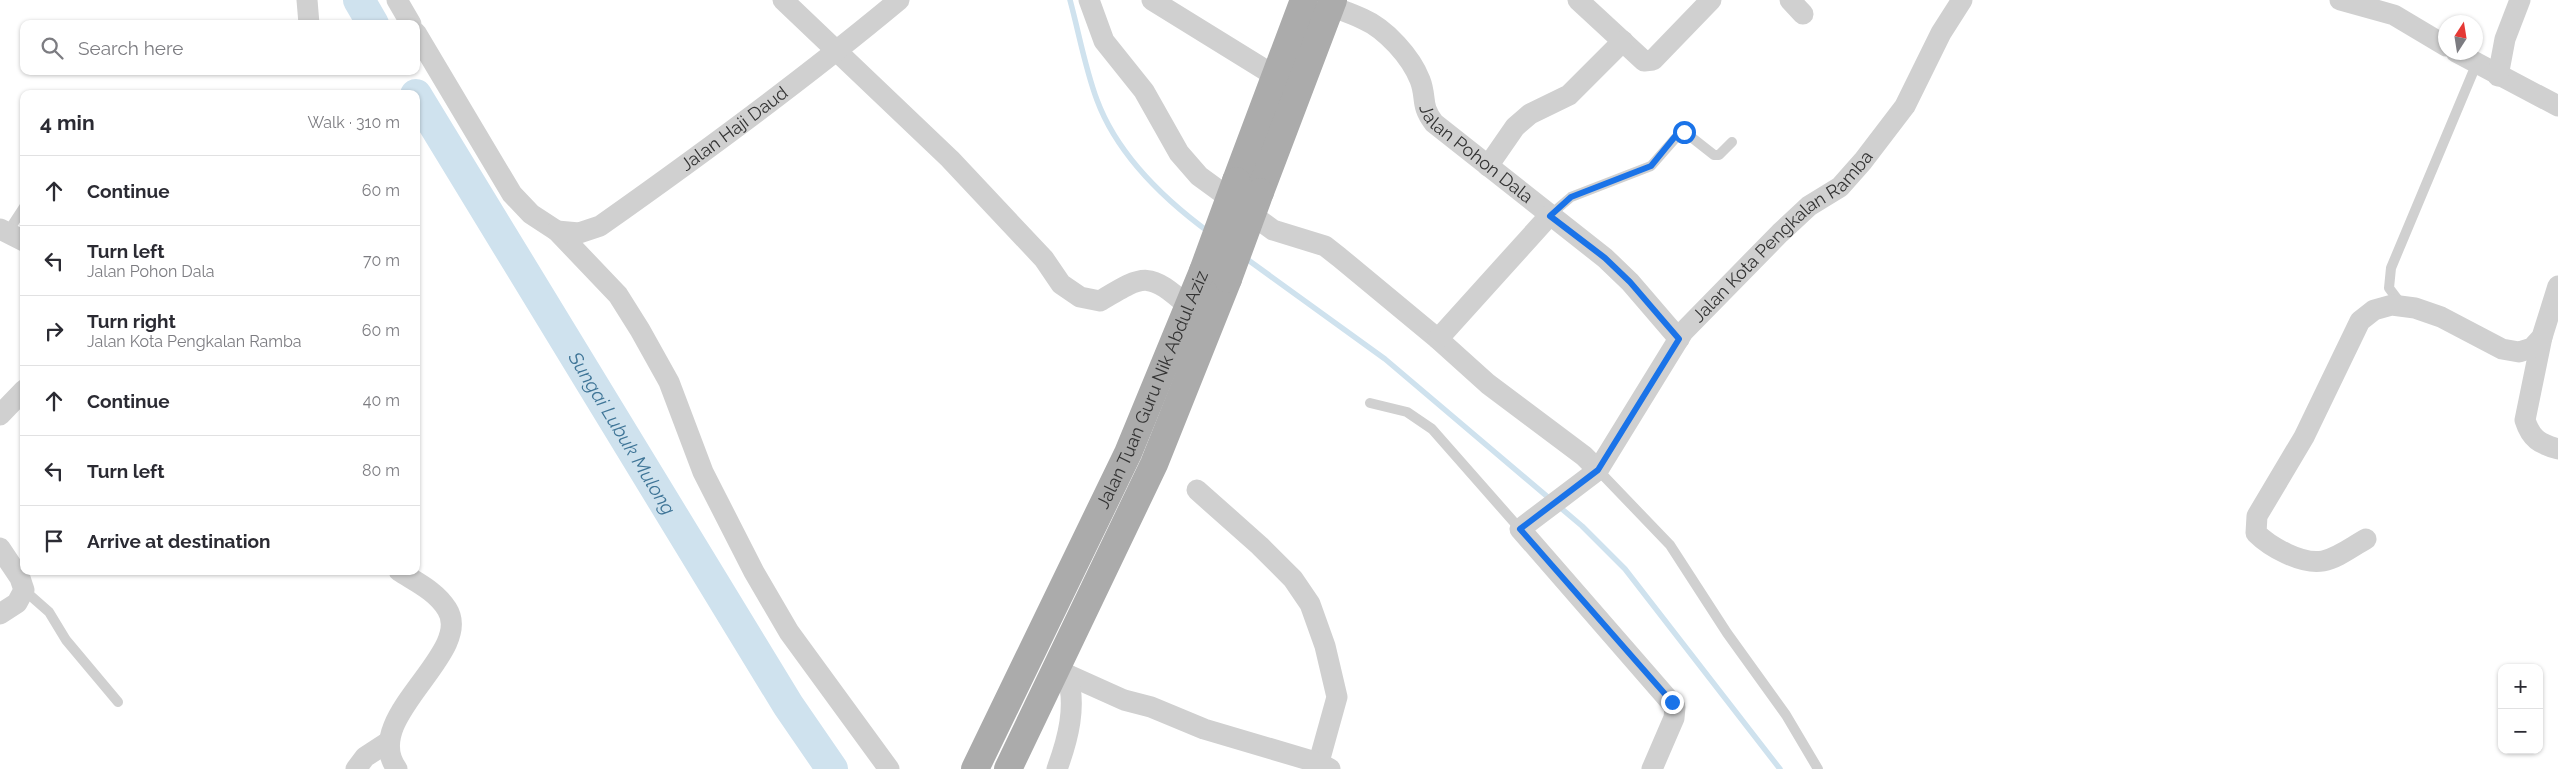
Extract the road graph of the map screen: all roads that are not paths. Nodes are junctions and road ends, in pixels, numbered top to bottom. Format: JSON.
{"nodes":[{"id":1,"x":307,"y":0,"type":"edge"},
{"id":2,"x":783,"y":0,"type":"edge"},
{"id":3,"x":899,"y":0,"type":"edge"},
{"id":4,"x":1089,"y":0,"type":"edge"},
{"id":5,"x":1152,"y":0,"type":"edge"},
{"id":6,"x":1304,"y":0,"type":"edge"},
{"id":7,"x":1578,"y":0,"type":"edge"},
{"id":8,"x":1711,"y":0,"type":"edge"},
{"id":9,"x":1962,"y":0,"type":"edge"},
{"id":10,"x":2340,"y":0,"type":"edge"},
{"id":11,"x":2520,"y":0,"type":"edge"},
{"id":12,"x":1332,"y":3,"type":"edge"},
{"id":13,"x":2366,"y":3,"type":"edge"},
{"id":14,"x":309,"y":20,"type":"edge"},
{"id":15,"x":420,"y":40,"type":"edge"},
{"id":16,"x":1623,"y":40,"type":"junction"},
{"id":17,"x":2438,"y":41,"type":"edge"},
{"id":18,"x":838,"y":51,"type":"junction"},
{"id":19,"x":2469,"y":60,"type":"edge"},
{"id":20,"x":2476,"y":64,"type":"junction"},
{"id":21,"x":1276,"y":76,"type":"junction"},
{"id":22,"x":2498,"y":76,"type":"junction"},
{"id":23,"x":2558,"y":106,"type":"edge"},
{"id":24,"x":1732,"y":142,"type":"dead end"},
{"id":25,"x":1488,"y":166,"type":"junction"},
{"id":26,"x":1248,"y":186,"type":"junction"},
{"id":27,"x":20,"y":215,"type":"edge"},
{"id":28,"x":1550,"y":216,"type":"junction"},
{"id":29,"x":557,"y":231,"type":"junction"},
{"id":30,"x":10,"y":234,"type":"edge"},
{"id":31,"x":1216,"y":275,"type":"junction"},
{"id":32,"x":2558,"y":286,"type":"edge"},
{"id":33,"x":2403,"y":306,"type":"junction"},
{"id":34,"x":1189,"y":307,"type":"junction"},
{"id":35,"x":2542,"y":337,"type":"junction"},
{"id":36,"x":1438,"y":339,"type":"junction"},
{"id":37,"x":1679,"y":339,"type":"junction"},
{"id":38,"x":20,"y":394,"type":"edge"},
{"id":39,"x":1370,"y":403,"type":"dead end"},
{"id":40,"x":0,"y":415,"type":"edge"},
{"id":41,"x":2558,"y":449,"type":"edge"},
{"id":42,"x":1598,"y":470,"type":"junction"},
{"id":43,"x":1197,"y":490,"type":"dead end"},
{"id":44,"x":1520,"y":529,"type":"junction"},
{"id":45,"x":2366,"y":539,"type":"dead end"},
{"id":46,"x":0,"y":548,"type":"edge"},
{"id":47,"x":405,"y":575,"type":"edge"},
{"id":48,"x":24,"y":590,"type":"junction"},
{"id":49,"x":0,"y":614,"type":"edge"},
{"id":50,"x":1061,"y":672,"type":"junction"},
{"id":51,"x":118,"y":702,"type":"dead end"},
{"id":52,"x":388,"y":742,"type":"junction"},
{"id":53,"x":1322,"y":767,"type":"edge"},
{"id":54,"x":356,"y":769,"type":"edge"},
{"id":55,"x":397,"y":769,"type":"edge"},
{"id":56,"x":890,"y":769,"type":"edge"},
{"id":57,"x":975,"y":769,"type":"edge"},
{"id":58,"x":1008,"y":769,"type":"edge"},
{"id":59,"x":1057,"y":769,"type":"edge"},
{"id":60,"x":1652,"y":769,"type":"edge"},
{"id":61,"x":1818,"y":769,"type":"edge"}],
"edges":[{"from":1,"to":14,"type":"street"},
{"from":2,"to":18,"type":"street"},
{"from":3,"to":18,"type":"street","name":"Jalan Haji Daud"},
{"from":4,"to":36,"type":"street"},
{"from":5,"to":21,"type":"street"},
{"from":6,"to":21,"type":"main road","name":"Jalan Tuan Guru Nik Abdul Aziz"},
{"from":7,"to":16,"type":"street"},
{"from":8,"to":16,"type":"street"},
{"from":9,"to":37,"type":"street","name":"Jalan Kota Pengkalan Ramba"},
{"from":10,"to":13,"type":"street"},
{"from":11,"to":22,"type":"street"},
{"from":12,"to":25,"type":"street","name":"Jalan Pohon Dala"},
{"from":12,"to":26,"type":"main road","name":"Jalan Tuan Guru Nik Abdul Aziz"},
{"from":13,"to":17,"type":"street"},
{"from":15,"to":29,"type":"street"},
{"from":16,"to":25,"type":"street"},
{"from":18,"to":29,"type":"street","name":"Jalan Haji Daud"},
{"from":18,"to":34,"type":"street"},
{"from":19,"to":20,"type":"street"},
{"from":20,"to":22,"type":"street"},
{"from":20,"to":33,"type":"lane"},
{"from":21,"to":26,"type":"main road","name":"Jalan Tuan Guru Nik Abdul Aziz"},
{"from":22,"to":23,"type":"street"},
{"from":24,"to":28,"type":"lane"},
{"from":25,"to":28,"type":"street","name":"Jalan Pohon Dala"},
{"from":26,"to":31,"type":"main road","name":"Jalan Tuan Guru Nik Abdul Aziz","bridge":true},
{"from":27,"to":30,"type":"lane"},
{"from":28,"to":36,"type":"street"},
{"from":28,"to":37,"type":"street","name":"Jalan Pohon Dala"},
{"from":29,"to":56,"type":"street"},
{"from":31,"to":34,"type":"main road","name":"Jalan Tuan Guru Nik Abdul Aziz"},
{"from":31,"to":50,"type":"main road","name":"Jalan Tuan Guru Nik Abdul Aziz"},
{"from":32,"to":35,"type":"street"},
{"from":33,"to":35,"type":"street"},
{"from":33,"to":45,"type":"street"},
{"from":34,"to":57,"type":"main road","name":"Jalan Tuan Guru Nik Abdul Aziz"},
{"from":35,"to":41,"type":"street"},
{"from":36,"to":42,"type":"street"},
{"from":37,"to":42,"type":"street","name":"Jalan Kota Pengkalan Ramba"},
{"from":38,"to":40,"type":"street"},
{"from":39,"to":44,"type":"lane"},
{"from":42,"to":44,"type":"street"},
{"from":42,"to":61,"type":"lane"},
{"from":43,"to":53,"type":"street"},
{"from":44,"to":60,"type":"street"},
{"from":46,"to":48,"type":"street"},
{"from":47,"to":52,"type":"street"},
{"from":48,"to":49,"type":"street"},
{"from":48,"to":51,"type":"lane"},
{"from":50,"to":53,"type":"street"},
{"from":50,"to":58,"type":"main road","name":"Jalan Tuan Guru Nik Abdul Aziz"},
{"from":50,"to":59,"type":"street"},
{"from":52,"to":54,"type":"street"},
{"from":52,"to":55,"type":"street"}]}
